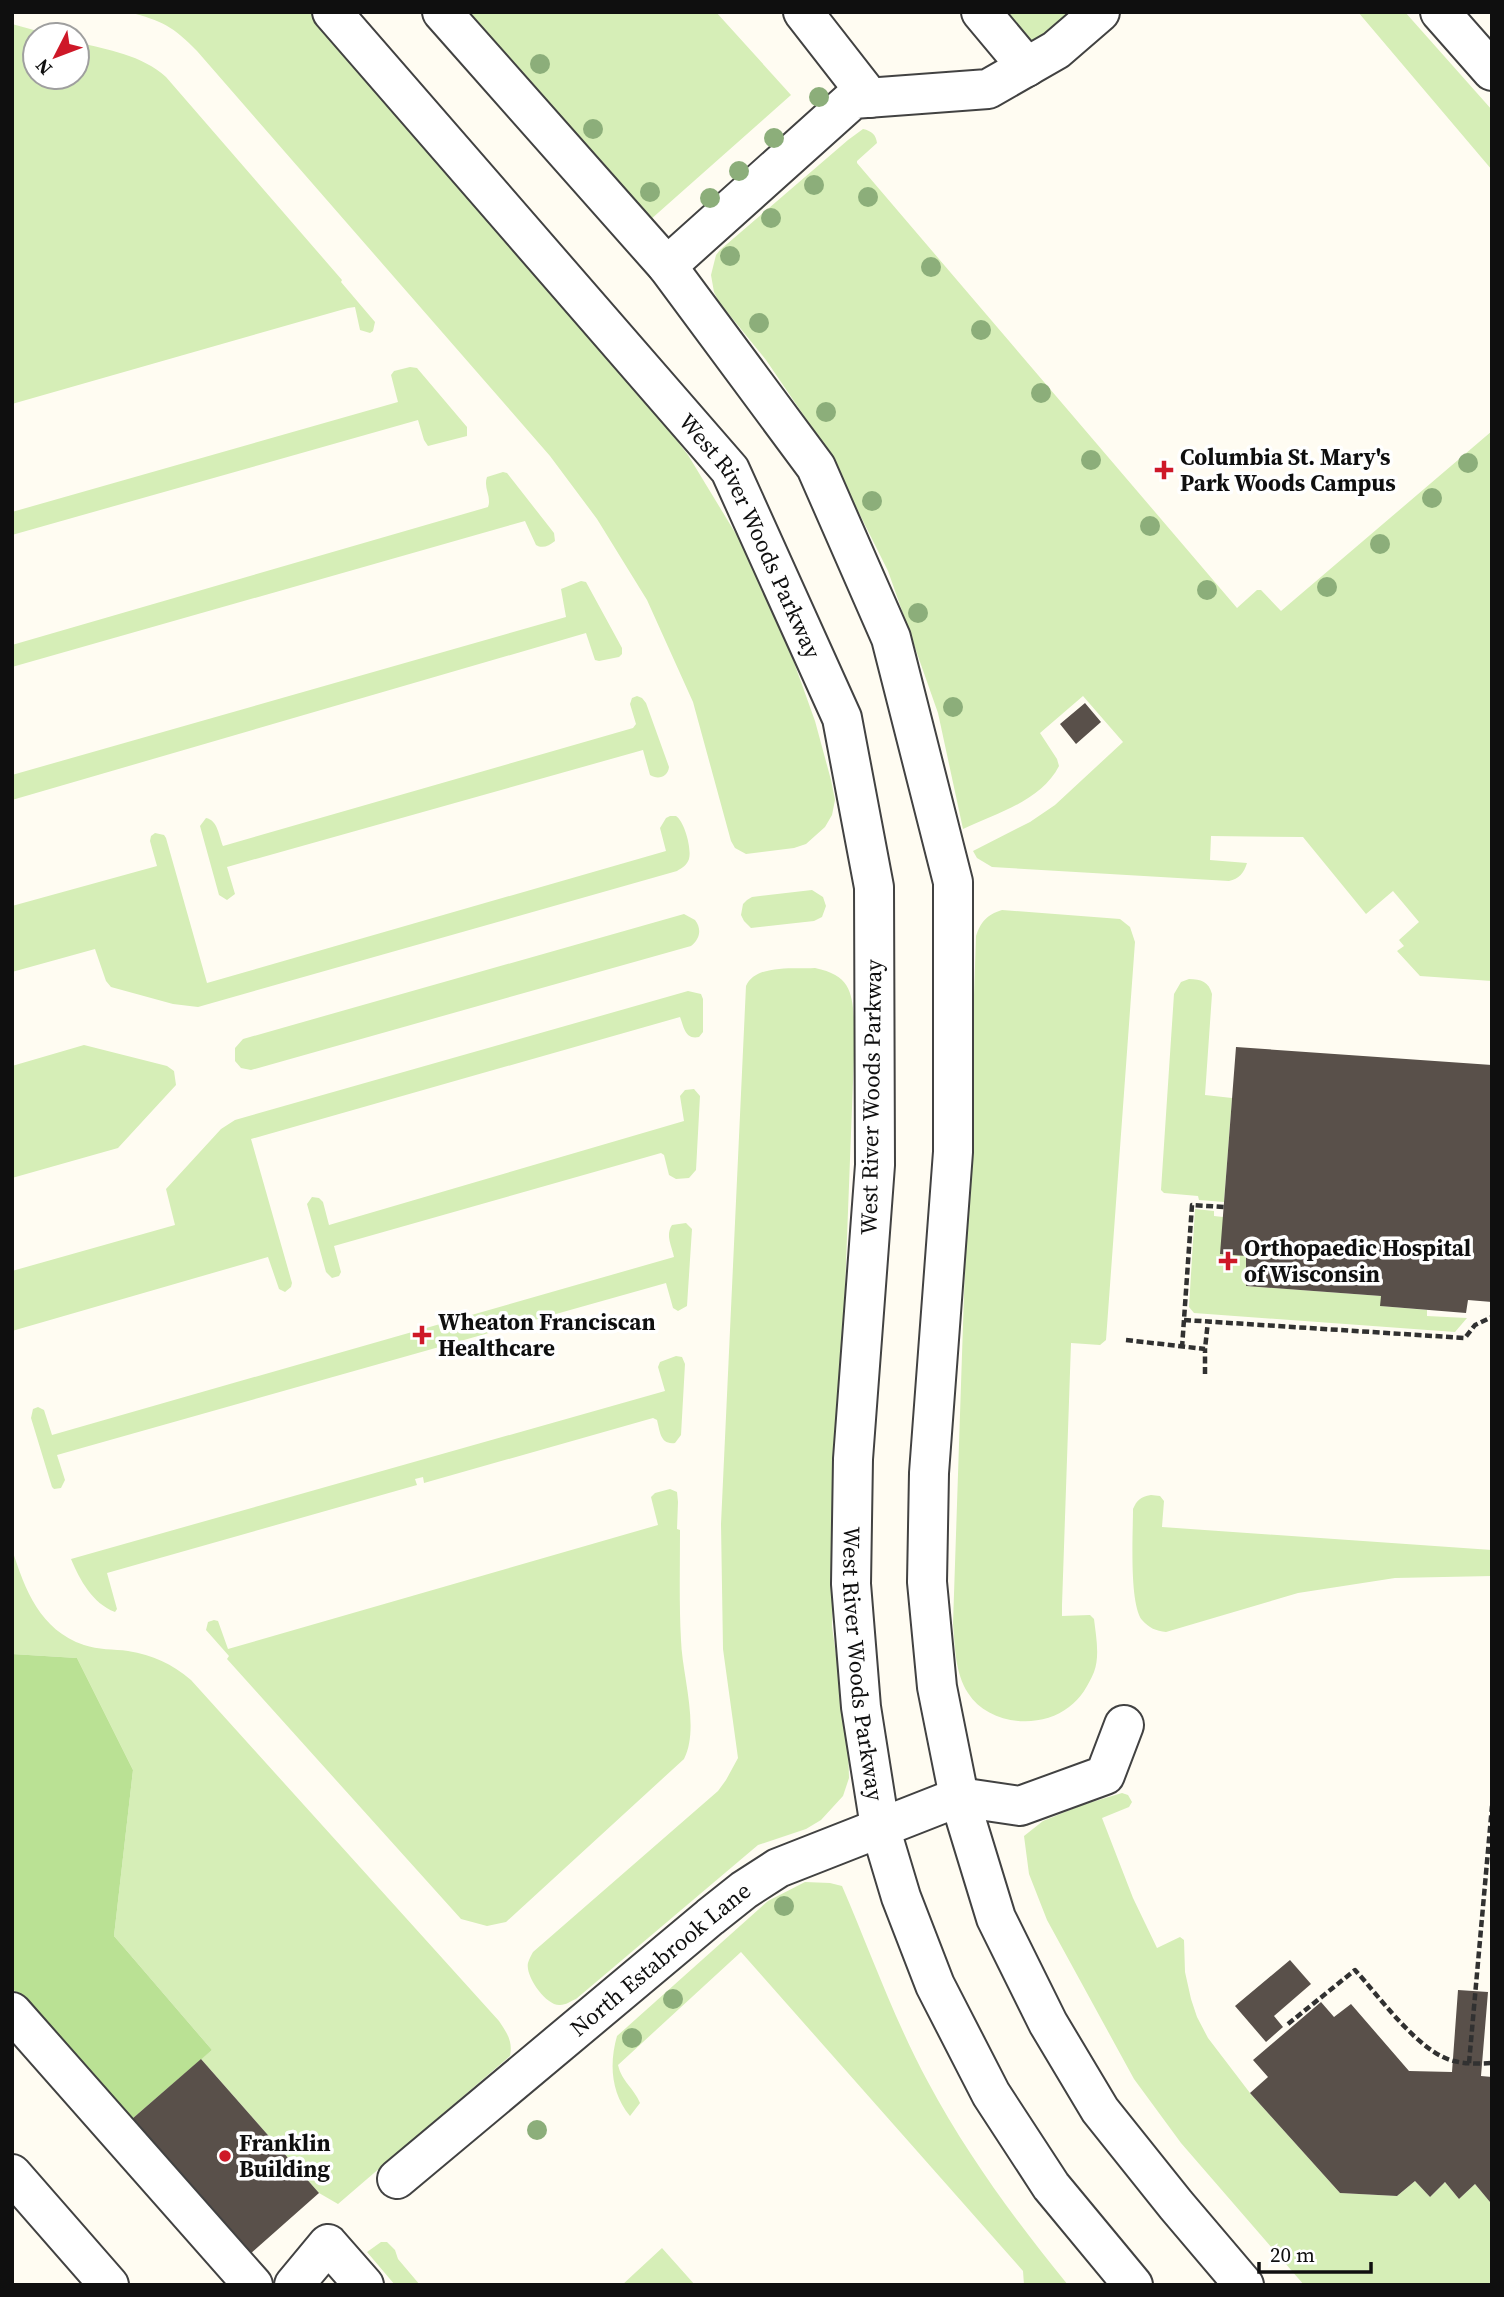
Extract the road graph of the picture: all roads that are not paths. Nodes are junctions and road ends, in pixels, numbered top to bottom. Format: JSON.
{"nodes":[{"id":1,"x":332,"y":12,"type":"edge"},
{"id":2,"x":442,"y":12,"type":"edge"},
{"id":3,"x":803,"y":12,"type":"edge"},
{"id":4,"x":981,"y":12,"type":"edge"},
{"id":5,"x":1100,"y":12,"type":"edge"},
{"id":6,"x":1440,"y":12,"type":"edge"},
{"id":7,"x":1027,"y":67,"type":"junction"},
{"id":8,"x":1492,"y":71,"type":"edge"},
{"id":9,"x":870,"y":98,"type":"junction"},
{"id":10,"x":667,"y":266,"type":"junction"},
{"id":11,"x":1124,"y":1725,"type":"dead end"},
{"id":12,"x":959,"y":1797,"type":"junction"},
{"id":13,"x":880,"y":1827,"type":"junction"},
{"id":14,"x":12,"y":2012,"type":"edge"},
{"id":15,"x":12,"y":2174,"type":"edge"},
{"id":16,"x":397,"y":2179,"type":"dead end"},
{"id":17,"x":108,"y":2285,"type":"edge"},
{"id":18,"x":253,"y":2285,"type":"edge"},
{"id":19,"x":294,"y":2285,"type":"edge"},
{"id":20,"x":364,"y":2285,"type":"edge"},
{"id":21,"x":1133,"y":2285,"type":"edge"},
{"id":22,"x":1244,"y":2285,"type":"edge"}],
"edges":[{"from":1,"to":13,"type":"street","name":"West River Woods Parkway"},
{"from":2,"to":10,"type":"street"},
{"from":3,"to":9,"type":"street"},
{"from":4,"to":7,"type":"street"},
{"from":5,"to":7,"type":"street"},
{"from":6,"to":8,"type":"street"},
{"from":7,"to":9,"type":"street"},
{"from":9,"to":10,"type":"street"},
{"from":10,"to":12,"type":"street"},
{"from":11,"to":12,"type":"street"},
{"from":12,"to":13,"type":"street","name":"North Estabrook Lane"},
{"from":12,"to":22,"type":"street"},
{"from":13,"to":16,"type":"street","name":"North Estabrook Lane"},
{"from":13,"to":21,"type":"street","name":"West River Woods Parkway"},
{"from":14,"to":18,"type":"street"},
{"from":15,"to":17,"type":"street"},
{"from":19,"to":20,"type":"street"}]}
